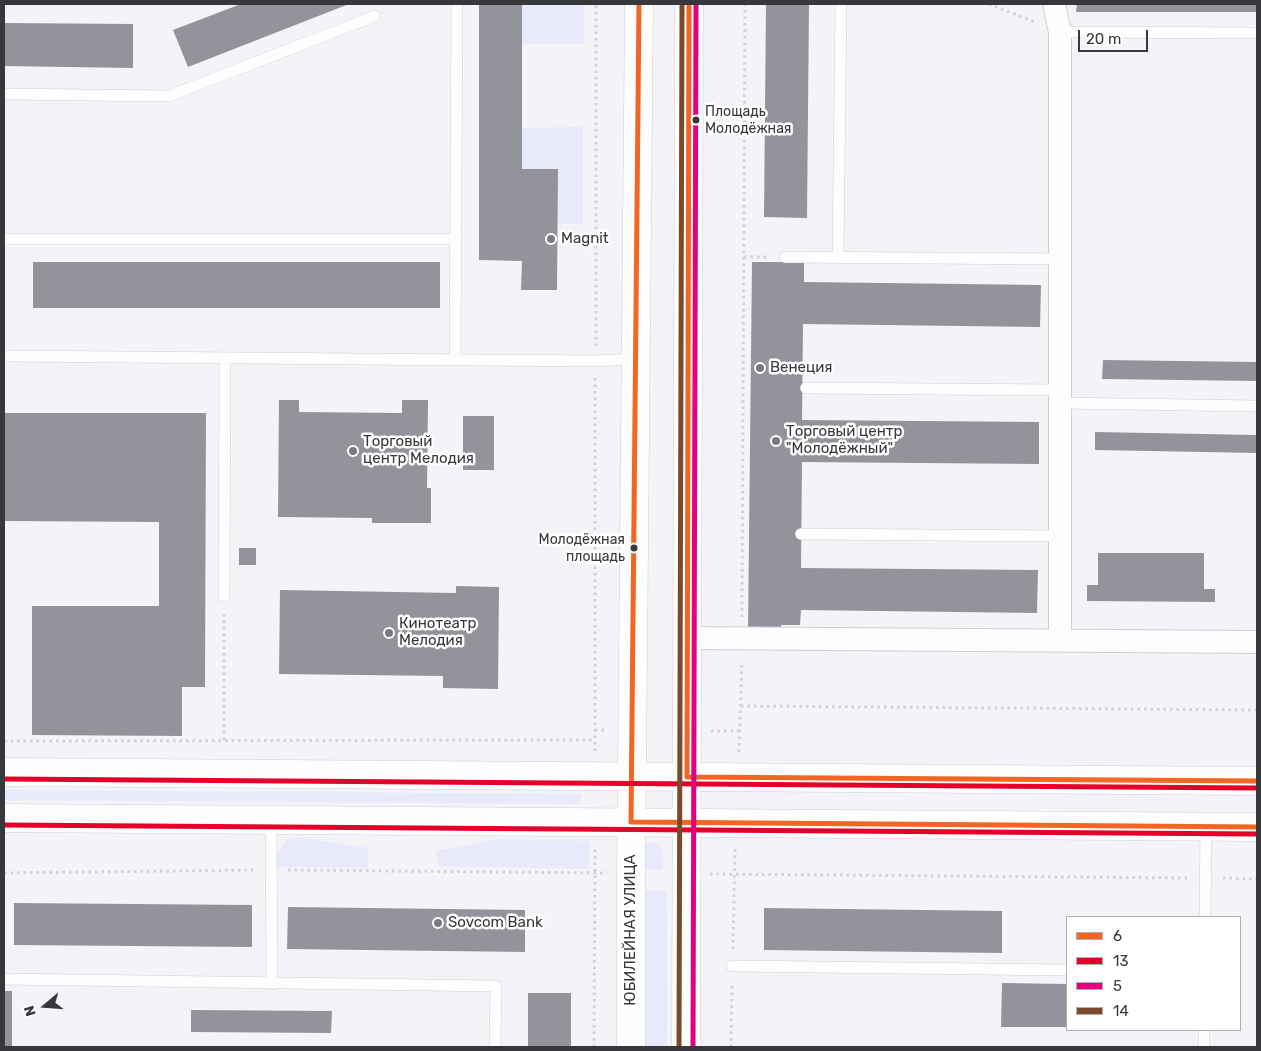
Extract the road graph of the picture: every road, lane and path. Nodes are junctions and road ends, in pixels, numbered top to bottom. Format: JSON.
{"nodes":[{"id":1,"x":457,"y":4,"type":"edge"},
{"id":2,"x":596,"y":4,"type":"edge"},
{"id":3,"x":639,"y":4,"type":"edge"},
{"id":4,"x":689,"y":4,"type":"edge"},
{"id":5,"x":745,"y":4,"type":"edge"},
{"id":6,"x":841,"y":4,"type":"edge"},
{"id":7,"x":989,"y":4,"type":"edge"},
{"id":8,"x":1054,"y":4,"type":"edge"},
{"id":9,"x":375,"y":16,"type":"dead end"},
{"id":10,"x":1060,"y":32,"type":"junction"},
{"id":11,"x":1257,"y":33,"type":"edge"},
{"id":12,"x":4,"y":94,"type":"edge"},
{"id":13,"x":4,"y":239,"type":"edge"},
{"id":14,"x":456,"y":239,"type":"junction"},
{"id":15,"x":744,"y":257,"type":"junction"},
{"id":16,"x":785,"y":257,"type":"joint"},
{"id":17,"x":838,"y":258,"type":"junction"},
{"id":18,"x":1060,"y":260,"type":"junction"},
{"id":19,"x":4,"y":356,"type":"edge"},
{"id":20,"x":225,"y":358,"type":"junction"},
{"id":21,"x":636,"y":359,"type":"junction"},
{"id":22,"x":455,"y":360,"type":"junction"},
{"id":23,"x":596,"y":360,"type":"junction"},
{"id":24,"x":806,"y":388,"type":"dead end"},
{"id":25,"x":1060,"y":396,"type":"junction"},
{"id":26,"x":1257,"y":406,"type":"edge"},
{"id":27,"x":801,"y":534,"type":"dead end"},
{"id":28,"x":1060,"y":536,"type":"junction"},
{"id":29,"x":224,"y":596,"type":"joint"},
{"id":30,"x":687,"y":638,"type":"junction"},
{"id":31,"x":742,"y":638,"type":"junction"},
{"id":32,"x":1060,"y":640,"type":"junction"},
{"id":33,"x":1257,"y":642,"type":"edge"},
{"id":34,"x":1257,"y":710,"type":"edge"},
{"id":35,"x":224,"y":740,"type":"junction"},
{"id":36,"x":595,"y":740,"type":"junction"},
{"id":37,"x":4,"y":741,"type":"edge"},
{"id":38,"x":4,"y":772,"type":"edge"},
{"id":39,"x":595,"y":776,"type":"junction"},
{"id":40,"x":632,"y":776,"type":"junction"},
{"id":41,"x":687,"y":777,"type":"junction"},
{"id":42,"x":1257,"y":782,"type":"edge"},
{"id":43,"x":4,"y":818,"type":"edge"},
{"id":44,"x":271,"y":820,"type":"junction"},
{"id":45,"x":595,"y":822,"type":"junction"},
{"id":46,"x":631,"y":822,"type":"junction"},
{"id":47,"x":687,"y":822,"type":"junction"},
{"id":48,"x":1206,"y":826,"type":"junction"},
{"id":49,"x":1257,"y":827,"type":"edge"},
{"id":50,"x":272,"y":870,"type":"junction"},
{"id":51,"x":4,"y":873,"type":"edge"},
{"id":52,"x":594,"y":873,"type":"junction"},
{"id":53,"x":631,"y":873,"type":"junction"},
{"id":54,"x":686,"y":874,"type":"junction"},
{"id":55,"x":1205,"y":878,"type":"junction"},
{"id":56,"x":1257,"y":879,"type":"edge"},
{"id":57,"x":1205,"y":916,"type":"edge"},
{"id":58,"x":732,"y":966,"type":"dead end"},
{"id":59,"x":1066,"y":970,"type":"edge"},
{"id":60,"x":4,"y":979,"type":"edge"},
{"id":61,"x":272,"y":984,"type":"junction"},
{"id":62,"x":1204,"y":1031,"type":"edge"},
{"id":63,"x":495,"y":1047,"type":"edge"},
{"id":64,"x":594,"y":1047,"type":"edge"},
{"id":65,"x":631,"y":1047,"type":"edge"},
{"id":66,"x":686,"y":1047,"type":"edge"},
{"id":67,"x":1204,"y":1047,"type":"edge"}],
"edges":[{"from":1,"to":14,"type":"lane"},
{"from":2,"to":23,"type":"path"},
{"from":3,"to":21,"type":"main road","name":"ЮБИЛЕЙНАЯ УЛИЦА"},
{"from":4,"to":30,"type":"main road"},
{"from":5,"to":15,"type":"path"},
{"from":6,"to":17,"type":"lane"},
{"from":7,"to":10,"type":"path"},
{"from":8,"to":10,"type":"street"},
{"from":9,"to":12,"type":"lane"},
{"from":10,"to":11,"type":"lane"},
{"from":10,"to":18,"type":"street"},
{"from":13,"to":14,"type":"lane"},
{"from":14,"to":22,"type":"lane"},
{"from":15,"to":16,"type":"path"},
{"from":15,"to":31,"type":"path"},
{"from":16,"to":17,"type":"lane"},
{"from":17,"to":18,"type":"lane"},
{"from":18,"to":25,"type":"street"},
{"from":19,"to":20,"type":"lane"},
{"from":20,"to":22,"type":"lane"},
{"from":20,"to":29,"type":"lane"},
{"from":21,"to":23,"type":"lane"},
{"from":21,"to":40,"type":"main road","name":"ЮБИЛЕЙНАЯ УЛИЦА"},
{"from":22,"to":23,"type":"lane"},
{"from":23,"to":36,"type":"path"},
{"from":24,"to":25,"type":"lane"},
{"from":25,"to":26,"type":"lane"},
{"from":25,"to":28,"type":"street"},
{"from":27,"to":28,"type":"lane"},
{"from":28,"to":32,"type":"street"},
{"from":29,"to":35,"type":"path"},
{"from":30,"to":31,"type":"street"},
{"from":30,"to":41,"type":"main road"},
{"from":31,"to":32,"type":"street"},
{"from":31,"to":34,"type":"path"},
{"from":32,"to":33,"type":"street"},
{"from":35,"to":36,"type":"path"},
{"from":35,"to":37,"type":"path"},
{"from":36,"to":39,"type":"path"},
{"from":38,"to":39,"type":"main road"},
{"from":39,"to":40,"type":"main road"},
{"from":40,"to":41,"type":"main road"},
{"from":40,"to":46,"type":"main road","name":"ЮБИЛЕЙНАЯ УЛИЦА"},
{"from":41,"to":42,"type":"main road"},
{"from":41,"to":47,"type":"main road"},
{"from":43,"to":44,"type":"main road"},
{"from":44,"to":45,"type":"main road"},
{"from":44,"to":50,"type":"lane"},
{"from":45,"to":46,"type":"main road"},
{"from":45,"to":52,"type":"path"},
{"from":46,"to":47,"type":"main road"},
{"from":46,"to":53,"type":"main road","name":"ЮБИЛЕЙНАЯ УЛИЦА"},
{"from":47,"to":48,"type":"main road"},
{"from":47,"to":54,"type":"main road"},
{"from":48,"to":49,"type":"main road"},
{"from":48,"to":55,"type":"lane"},
{"from":50,"to":51,"type":"path"},
{"from":50,"to":52,"type":"path"},
{"from":50,"to":61,"type":"lane"},
{"from":52,"to":53,"type":"path"},
{"from":52,"to":64,"type":"path"},
{"from":53,"to":65,"type":"main road","name":"ЮБИЛЕЙНАЯ УЛИЦА"},
{"from":54,"to":55,"type":"path"},
{"from":54,"to":66,"type":"main road"},
{"from":55,"to":56,"type":"path"},
{"from":55,"to":57,"type":"lane"},
{"from":58,"to":59,"type":"lane"},
{"from":60,"to":61,"type":"lane"},
{"from":61,"to":63,"type":"lane"},
{"from":62,"to":67,"type":"lane"}]}
